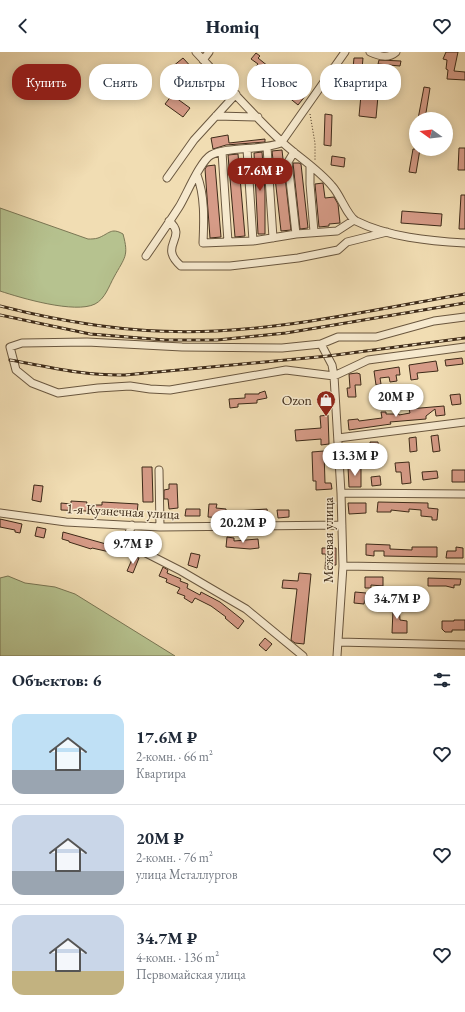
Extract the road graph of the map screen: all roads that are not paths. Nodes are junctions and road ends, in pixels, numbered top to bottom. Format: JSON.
{"nodes":[{"id":1,"x":196,"y":52,"type":"edge"},
{"id":2,"x":209,"y":52,"type":"edge"},
{"id":3,"x":345,"y":52,"type":"edge"},
{"id":4,"x":370,"y":52,"type":"edge"},
{"id":5,"x":394,"y":54,"type":"edge"},
{"id":6,"x":203,"y":60,"type":"junction"},
{"id":7,"x":207,"y":64,"type":"edge"},
{"id":8,"x":239,"y":97,"type":"edge"},
{"id":9,"x":231,"y":100,"type":"edge"},
{"id":10,"x":216,"y":116,"type":"junction"},
{"id":11,"x":258,"y":117,"type":"junction"},
{"id":12,"x":281,"y":141,"type":"junction"},
{"id":13,"x":267,"y":147,"type":"junction"},
{"id":14,"x":246,"y":149,"type":"junction"},
{"id":15,"x":222,"y":152,"type":"junction"},
{"id":16,"x":294,"y":152,"type":"junction"},
{"id":17,"x":313,"y":169,"type":"junction"},
{"id":18,"x":197,"y":175,"type":"junction"},
{"id":19,"x":167,"y":178,"type":"dead end"},
{"id":20,"x":354,"y":220,"type":"junction"},
{"id":21,"x":169,"y":221,"type":"junction"},
{"id":22,"x":314,"y":232,"type":"junction"},
{"id":23,"x":387,"y":232,"type":"junction"},
{"id":24,"x":296,"y":234,"type":"junction"},
{"id":25,"x":273,"y":238,"type":"junction"},
{"id":26,"x":253,"y":241,"type":"junction"},
{"id":27,"x":228,"y":242,"type":"junction"},
{"id":28,"x":465,"y":242,"type":"edge"},
{"id":29,"x":146,"y":256,"type":"dead end"},
{"id":30,"x":465,"y":317,"type":"edge"},
{"id":31,"x":320,"y":344,"type":"junction"},
{"id":32,"x":465,"y":347,"type":"edge"},
{"id":33,"x":334,"y":376,"type":"junction"},
{"id":34,"x":465,"y":422,"type":"edge"},
{"id":35,"x":338,"y":438,"type":"junction"},
{"id":36,"x":159,"y":470,"type":"dead end"},
{"id":37,"x":341,"y":493,"type":"junction"},
{"id":38,"x":465,"y":494,"type":"edge"},
{"id":39,"x":0,"y":513,"type":"edge"},
{"id":40,"x":132,"y":525,"type":"junction"},
{"id":41,"x":342,"y":525,"type":"junction"},
{"id":42,"x":160,"y":527,"type":"junction"},
{"id":43,"x":343,"y":566,"type":"junction"},
{"id":44,"x":465,"y":568,"type":"edge"},
{"id":45,"x":338,"y":642,"type":"junction"},
{"id":46,"x":465,"y":644,"type":"edge"},
{"id":47,"x":303,"y":656,"type":"edge"},
{"id":48,"x":337,"y":656,"type":"edge"}],
"edges":[{"from":1,"to":6,"type":"street"},
{"from":2,"to":6,"type":"street"},
{"from":3,"to":12,"type":"street"},
{"from":4,"to":5,"type":"street"},
{"from":6,"to":7,"type":"street"},
{"from":8,"to":11,"type":"street"},
{"from":9,"to":10,"type":"street"},
{"from":10,"to":11,"type":"street"},
{"from":10,"to":19,"type":"street"},
{"from":11,"to":12,"type":"street"},
{"from":12,"to":13,"type":"street"},
{"from":12,"to":16,"type":"street"},
{"from":13,"to":14,"type":"street"},
{"from":13,"to":25,"type":"street"},
{"from":14,"to":15,"type":"street"},
{"from":14,"to":26,"type":"street"},
{"from":15,"to":18,"type":"street"},
{"from":15,"to":27,"type":"street"},
{"from":16,"to":17,"type":"street"},
{"from":16,"to":24,"type":"street"},
{"from":17,"to":20,"type":"street"},
{"from":17,"to":22,"type":"street"},
{"from":18,"to":21,"type":"street"},
{"from":18,"to":27,"type":"street"},
{"from":20,"to":22,"type":"street"},
{"from":20,"to":23,"type":"street"},
{"from":21,"to":23,"type":"street"},
{"from":21,"to":29,"type":"street"},
{"from":22,"to":24,"type":"street"},
{"from":23,"to":28,"type":"street"},
{"from":24,"to":25,"type":"street"},
{"from":25,"to":26,"type":"street"},
{"from":26,"to":27,"type":"street"},
{"from":30,"to":31,"type":"street"},
{"from":31,"to":33,"type":"street","name":"Межевая улица"},
{"from":31,"to":33,"type":"street"},
{"from":32,"to":33,"type":"street"},
{"from":33,"to":35,"type":"street","name":"Межевая улица"},
{"from":34,"to":35,"type":"street"},
{"from":35,"to":37,"type":"street","name":"Межевая улица"},
{"from":36,"to":42,"type":"street"},
{"from":37,"to":38,"type":"street"},
{"from":37,"to":41,"type":"street","name":"Межевая улица"},
{"from":39,"to":40,"type":"street","name":"1-я Кузнечная улица"},
{"from":40,"to":42,"type":"street","name":"1-я Кузнечная улица"},
{"from":40,"to":47,"type":"street"},
{"from":41,"to":42,"type":"street","name":"1-я Кузнечная улица"},
{"from":41,"to":43,"type":"street","name":"Межевая улица"},
{"from":43,"to":44,"type":"street"},
{"from":43,"to":45,"type":"street","name":"Межевая улица"},
{"from":45,"to":46,"type":"street"},
{"from":45,"to":48,"type":"street","name":"Межевая улица"}]}
